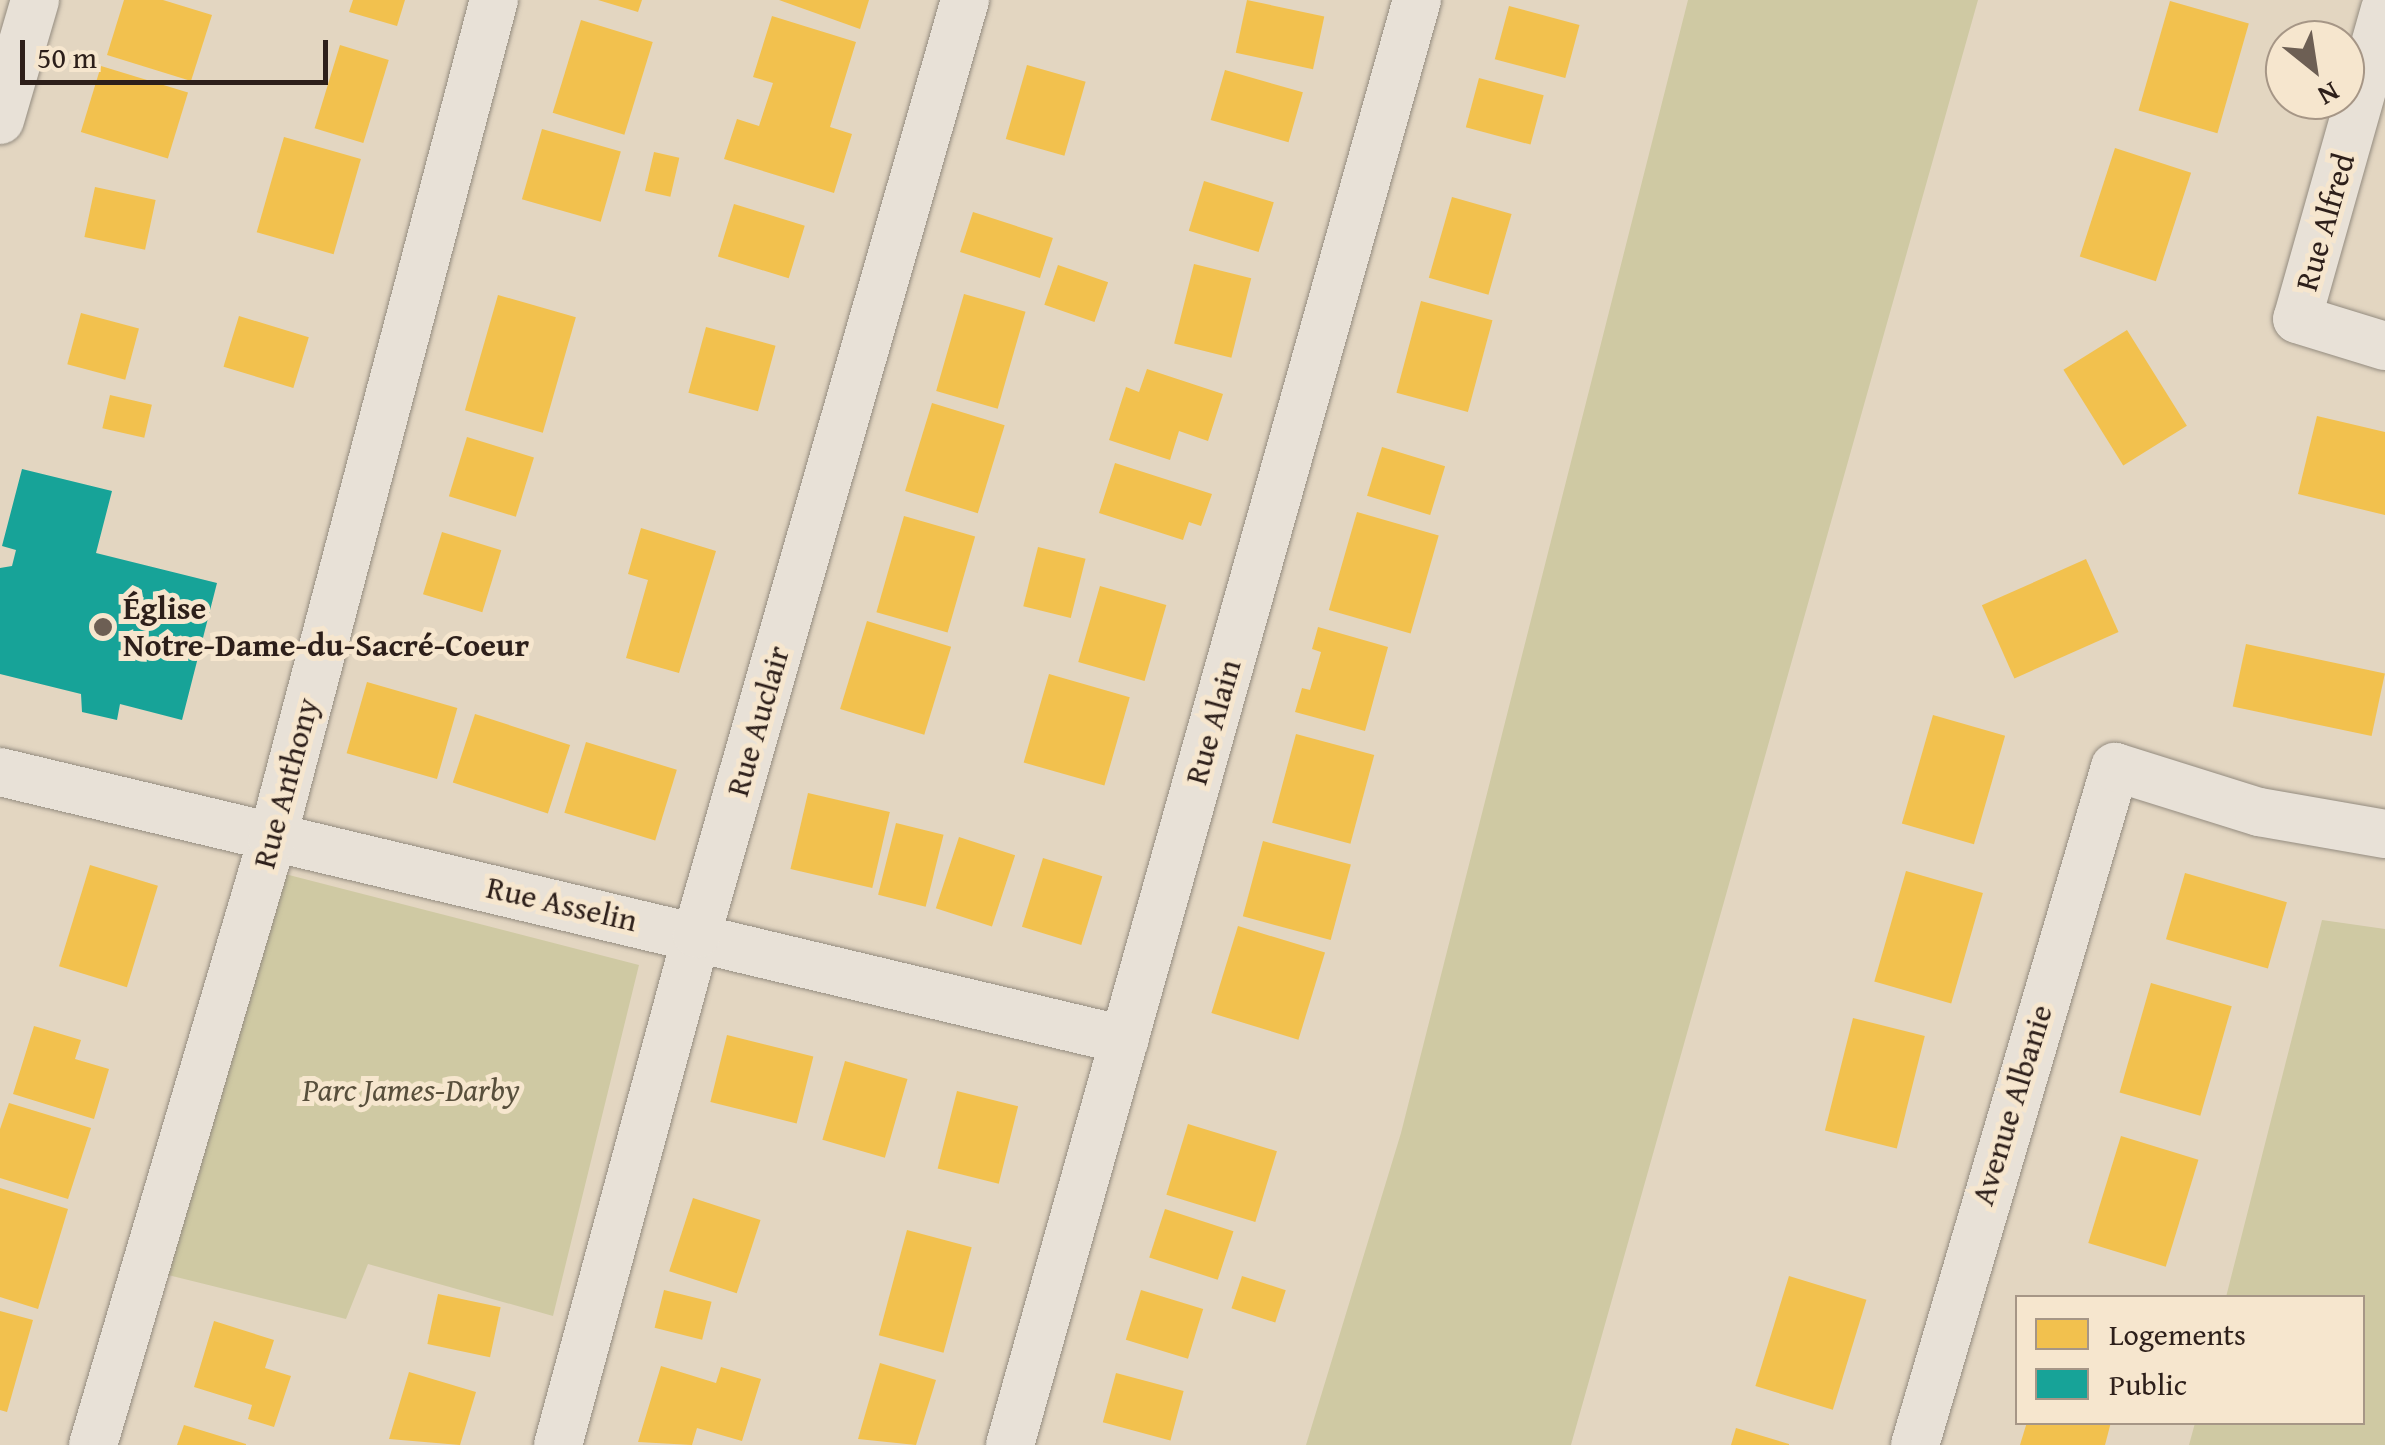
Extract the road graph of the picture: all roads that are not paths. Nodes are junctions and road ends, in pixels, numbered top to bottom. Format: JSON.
{"nodes":[{"id":1,"x":35,"y":0,"type":"edge"},
{"id":2,"x":494,"y":0,"type":"edge"},
{"id":3,"x":965,"y":0,"type":"edge"},
{"id":4,"x":1418,"y":0,"type":"edge"},
{"id":5,"x":2385,"y":9,"type":"edge"},
{"id":6,"x":0,"y":120,"type":"edge"},
{"id":7,"x":2385,"y":346,"type":"edge"},
{"id":8,"x":0,"y":772,"type":"edge"},
{"id":9,"x":2385,"y":834,"type":"edge"},
{"id":10,"x":272,"y":840,"type":"junction"},
{"id":11,"x":697,"y":934,"type":"junction"},
{"id":12,"x":1124,"y":1040,"type":"junction"},
{"id":13,"x":93,"y":1445,"type":"edge"},
{"id":14,"x":558,"y":1445,"type":"edge"},
{"id":15,"x":1010,"y":1445,"type":"edge"},
{"id":16,"x":1915,"y":1445,"type":"edge"}],
"edges":[{"from":1,"to":6,"type":"street"},
{"from":2,"to":10,"type":"street","name":"Rue Anthony"},
{"from":3,"to":11,"type":"street","name":"Rue Auclair"},
{"from":4,"to":12,"type":"street","name":"Rue Alain"},
{"from":5,"to":7,"type":"street","name":"Rue Alfred"},
{"from":8,"to":10,"type":"street","name":"Rue Asselin"},
{"from":9,"to":16,"type":"street","name":"Avenue Albanie"},
{"from":10,"to":11,"type":"street","name":"Rue Asselin"},
{"from":10,"to":13,"type":"street","name":"Rue Anthony"},
{"from":11,"to":12,"type":"street","name":"Rue Asselin"},
{"from":11,"to":14,"type":"street","name":"Rue Auclair"},
{"from":12,"to":15,"type":"street","name":"Rue Alain"}]}
